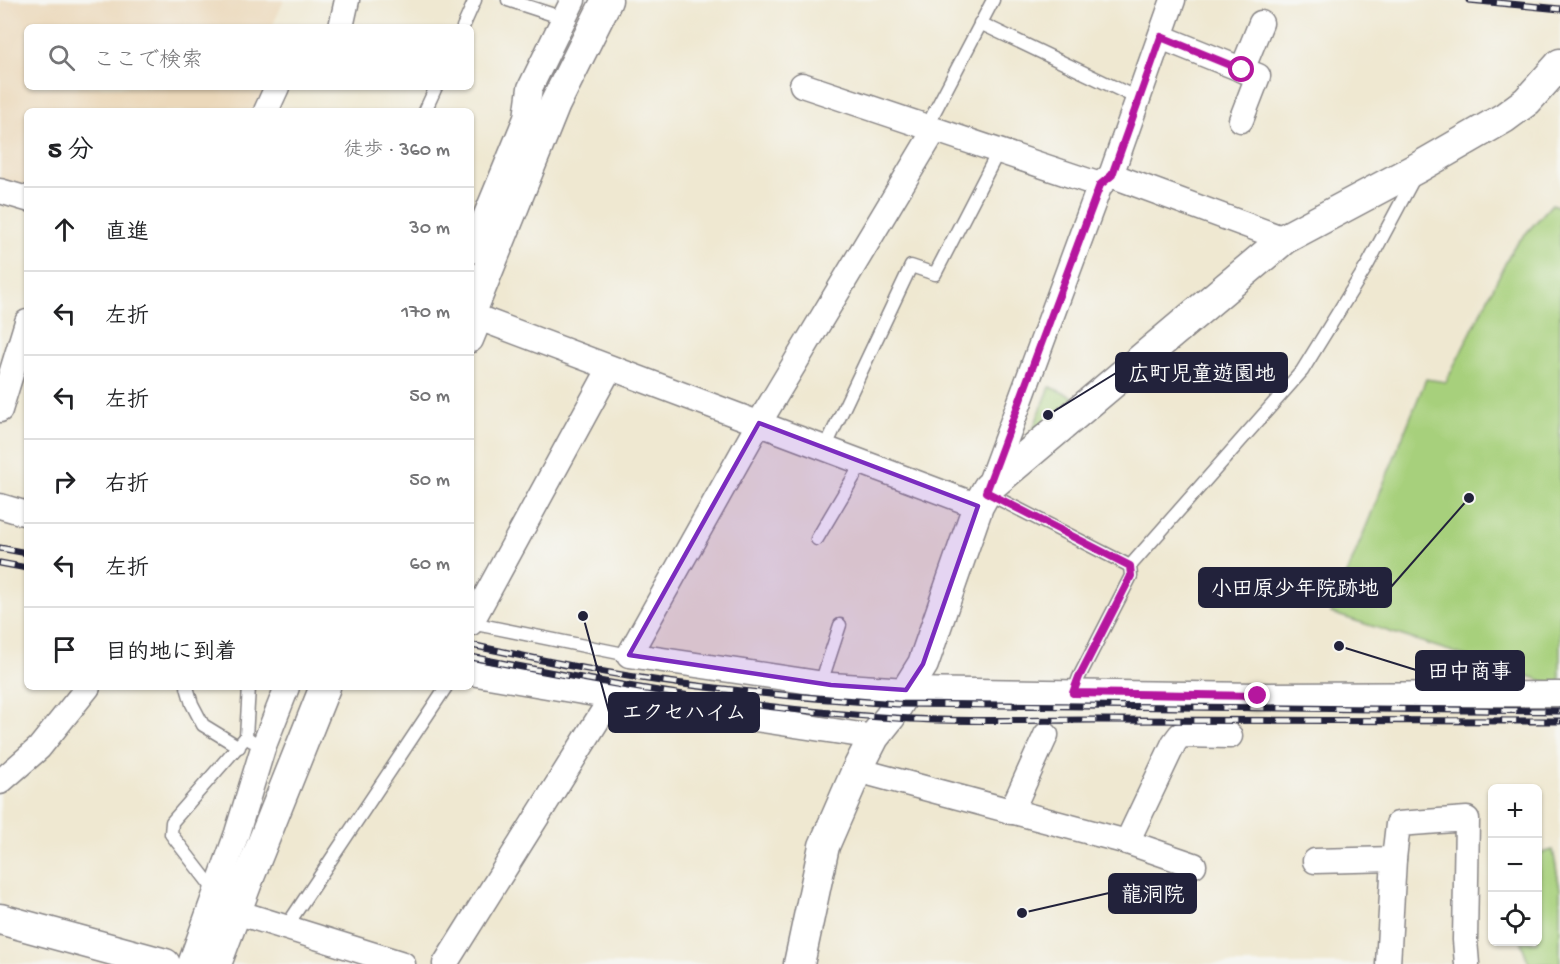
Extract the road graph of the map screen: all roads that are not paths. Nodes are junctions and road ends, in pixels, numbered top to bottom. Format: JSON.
{"nodes":[{"id":1,"x":347,"y":0,"type":"edge"},
{"id":2,"x":475,"y":0,"type":"edge"},
{"id":3,"x":508,"y":0,"type":"edge"},
{"id":4,"x":607,"y":0,"type":"edge"},
{"id":5,"x":993,"y":0,"type":"edge"},
{"id":6,"x":1173,"y":0,"type":"edge"},
{"id":7,"x":568,"y":9,"type":"edge"},
{"id":8,"x":1261,"y":22,"type":"dead end"},
{"id":9,"x":980,"y":23,"type":"junction"},
{"id":10,"x":341,"y":24,"type":"edge"},
{"id":11,"x":464,"y":24,"type":"edge"},
{"id":12,"x":1161,"y":37,"type":"junction"},
{"id":13,"x":1560,"y":64,"type":"edge"},
{"id":14,"x":1242,"y":70,"type":"junction"},
{"id":15,"x":802,"y":85,"type":"dead end"},
{"id":16,"x":276,"y":90,"type":"edge"},
{"id":17,"x":435,"y":90,"type":"edge"},
{"id":18,"x":1139,"y":99,"type":"junction"},
{"id":19,"x":267,"y":108,"type":"edge"},
{"id":20,"x":426,"y":108,"type":"edge"},
{"id":21,"x":1240,"y":120,"type":"dead end"},
{"id":22,"x":930,"y":129,"type":"junction"},
{"id":23,"x":998,"y":152,"type":"junction"},
{"id":24,"x":1419,"y":167,"type":"junction"},
{"id":25,"x":1106,"y":180,"type":"junction"},
{"id":26,"x":0,"y":191,"type":"edge"},
{"id":27,"x":24,"y":198,"type":"edge"},
{"id":28,"x":1284,"y":238,"type":"junction"},
{"id":29,"x":474,"y":244,"type":"edge"},
{"id":30,"x":474,"y":315,"type":"edge"},
{"id":31,"x":24,"y":332,"type":"edge"},
{"id":32,"x":610,"y":368,"type":"junction"},
{"id":33,"x":0,"y":410,"type":"edge"},
{"id":34,"x":759,"y":423,"type":"junction"},
{"id":35,"x":825,"y":448,"type":"junction"},
{"id":36,"x":862,"y":463,"type":"junction"},
{"id":37,"x":984,"y":496,"type":"junction"},
{"id":38,"x":0,"y":506,"type":"edge"},
{"id":39,"x":24,"y":513,"type":"edge"},
{"id":40,"x":817,"y":539,"type":"dead end"},
{"id":41,"x":1130,"y":566,"type":"junction"},
{"id":42,"x":474,"y":617,"type":"edge"},
{"id":43,"x":474,"y":624,"type":"edge"},
{"id":44,"x":840,"y":625,"type":"dead end"},
{"id":45,"x":629,"y":655,"type":"junction"},
{"id":46,"x":474,"y":674,"type":"edge"},
{"id":47,"x":821,"y":683,"type":"junction"},
{"id":48,"x":86,"y":690,"type":"edge"},
{"id":49,"x":187,"y":690,"type":"edge"},
{"id":50,"x":249,"y":690,"type":"edge"},
{"id":51,"x":285,"y":690,"type":"edge"},
{"id":52,"x":324,"y":690,"type":"edge"},
{"id":53,"x":336,"y":690,"type":"edge"},
{"id":54,"x":444,"y":690,"type":"edge"},
{"id":55,"x":906,"y":690,"type":"junction"},
{"id":56,"x":1073,"y":693,"type":"junction"},
{"id":57,"x":1560,"y":694,"type":"edge"},
{"id":58,"x":612,"y":697,"type":"junction"},
{"id":59,"x":1046,"y":735,"type":"dead end"},
{"id":60,"x":1230,"y":736,"type":"dead end"},
{"id":61,"x":874,"y":737,"type":"junction"},
{"id":62,"x":249,"y":744,"type":"junction"},
{"id":63,"x":857,"y":770,"type":"junction"},
{"id":64,"x":0,"y":782,"type":"edge"},
{"id":65,"x":1011,"y":812,"type":"junction"},
{"id":66,"x":1127,"y":842,"type":"junction"},
{"id":67,"x":1394,"y":859,"type":"junction"},
{"id":68,"x":1315,"y":861,"type":"dead end"},
{"id":69,"x":1194,"y":865,"type":"dead end"},
{"id":70,"x":215,"y":891,"type":"junction"},
{"id":71,"x":249,"y":916,"type":"junction"},
{"id":72,"x":0,"y":919,"type":"edge"},
{"id":73,"x":285,"y":927,"type":"junction"},
{"id":74,"x":165,"y":964,"type":"edge"},
{"id":75,"x":190,"y":964,"type":"edge"},
{"id":76,"x":216,"y":964,"type":"edge"},
{"id":77,"x":230,"y":964,"type":"edge"},
{"id":78,"x":403,"y":964,"type":"edge"},
{"id":79,"x":445,"y":964,"type":"edge"},
{"id":80,"x":799,"y":964,"type":"edge"},
{"id":81,"x":1388,"y":964,"type":"edge"},
{"id":82,"x":1467,"y":964,"type":"edge"}],
"edges":[{"from":1,"to":10,"type":"street"},
{"from":2,"to":11,"type":"lane"},
{"from":3,"to":7,"type":"lane"},
{"from":4,"to":30,"type":"street"},
{"from":5,"to":9,"type":"lane"},
{"from":6,"to":12,"type":"street"},
{"from":7,"to":29,"type":"street"},
{"from":8,"to":14,"type":"street"},
{"from":9,"to":18,"type":"lane"},
{"from":9,"to":22,"type":"lane"},
{"from":12,"to":14,"type":"street"},
{"from":12,"to":18,"type":"street"},
{"from":13,"to":24,"type":"street"},
{"from":14,"to":21,"type":"street"},
{"from":15,"to":22,"type":"street"},
{"from":16,"to":19,"type":"street"},
{"from":17,"to":20,"type":"lane"},
{"from":18,"to":25,"type":"street"},
{"from":22,"to":23,"type":"street"},
{"from":22,"to":34,"type":"street"},
{"from":23,"to":25,"type":"street"},
{"from":23,"to":35,"type":"lane"},
{"from":24,"to":28,"type":"street"},
{"from":24,"to":41,"type":"lane"},
{"from":25,"to":28,"type":"street"},
{"from":25,"to":37,"type":"street"},
{"from":26,"to":27,"type":"street"},
{"from":28,"to":37,"type":"street"},
{"from":30,"to":32,"type":"street"},
{"from":31,"to":33,"type":"street"},
{"from":32,"to":34,"type":"street"},
{"from":32,"to":42,"type":"street"},
{"from":34,"to":35,"type":"street"},
{"from":34,"to":45,"type":"street"},
{"from":35,"to":36,"type":"street"},
{"from":36,"to":37,"type":"street"},
{"from":36,"to":40,"type":"lane"},
{"from":37,"to":41,"type":"lane"},
{"from":37,"to":55,"type":"street"},
{"from":38,"to":39,"type":"street"},
{"from":41,"to":56,"type":"lane"},
{"from":43,"to":45,"type":"lane"},
{"from":44,"to":47,"type":"lane"},
{"from":45,"to":47,"type":"street"},
{"from":46,"to":58,"type":"street"},
{"from":47,"to":55,"type":"street"},
{"from":48,"to":64,"type":"street"},
{"from":49,"to":62,"type":"lane"},
{"from":50,"to":62,"type":"lane"},
{"from":51,"to":62,"type":"street"},
{"from":52,"to":76,"type":"street"},
{"from":53,"to":71,"type":"street"},
{"from":54,"to":73,"type":"lane"},
{"from":55,"to":56,"type":"street"},
{"from":55,"to":61,"type":"street"},
{"from":56,"to":57,"type":"street"},
{"from":58,"to":61,"type":"street"},
{"from":58,"to":79,"type":"street"},
{"from":59,"to":65,"type":"street"},
{"from":60,"to":66,"type":"street"},
{"from":61,"to":63,"type":"street"},
{"from":62,"to":70,"type":"street"},
{"from":62,"to":70,"type":"lane"},
{"from":63,"to":65,"type":"street"},
{"from":63,"to":80,"type":"street"},
{"from":65,"to":66,"type":"street"},
{"from":66,"to":69,"type":"street"},
{"from":67,"to":68,"type":"street"},
{"from":67,"to":81,"type":"street"},
{"from":67,"to":82,"type":"street"},
{"from":70,"to":75,"type":"street"},
{"from":71,"to":73,"type":"street"},
{"from":71,"to":77,"type":"street"},
{"from":72,"to":74,"type":"street"},
{"from":73,"to":78,"type":"street"}]}
